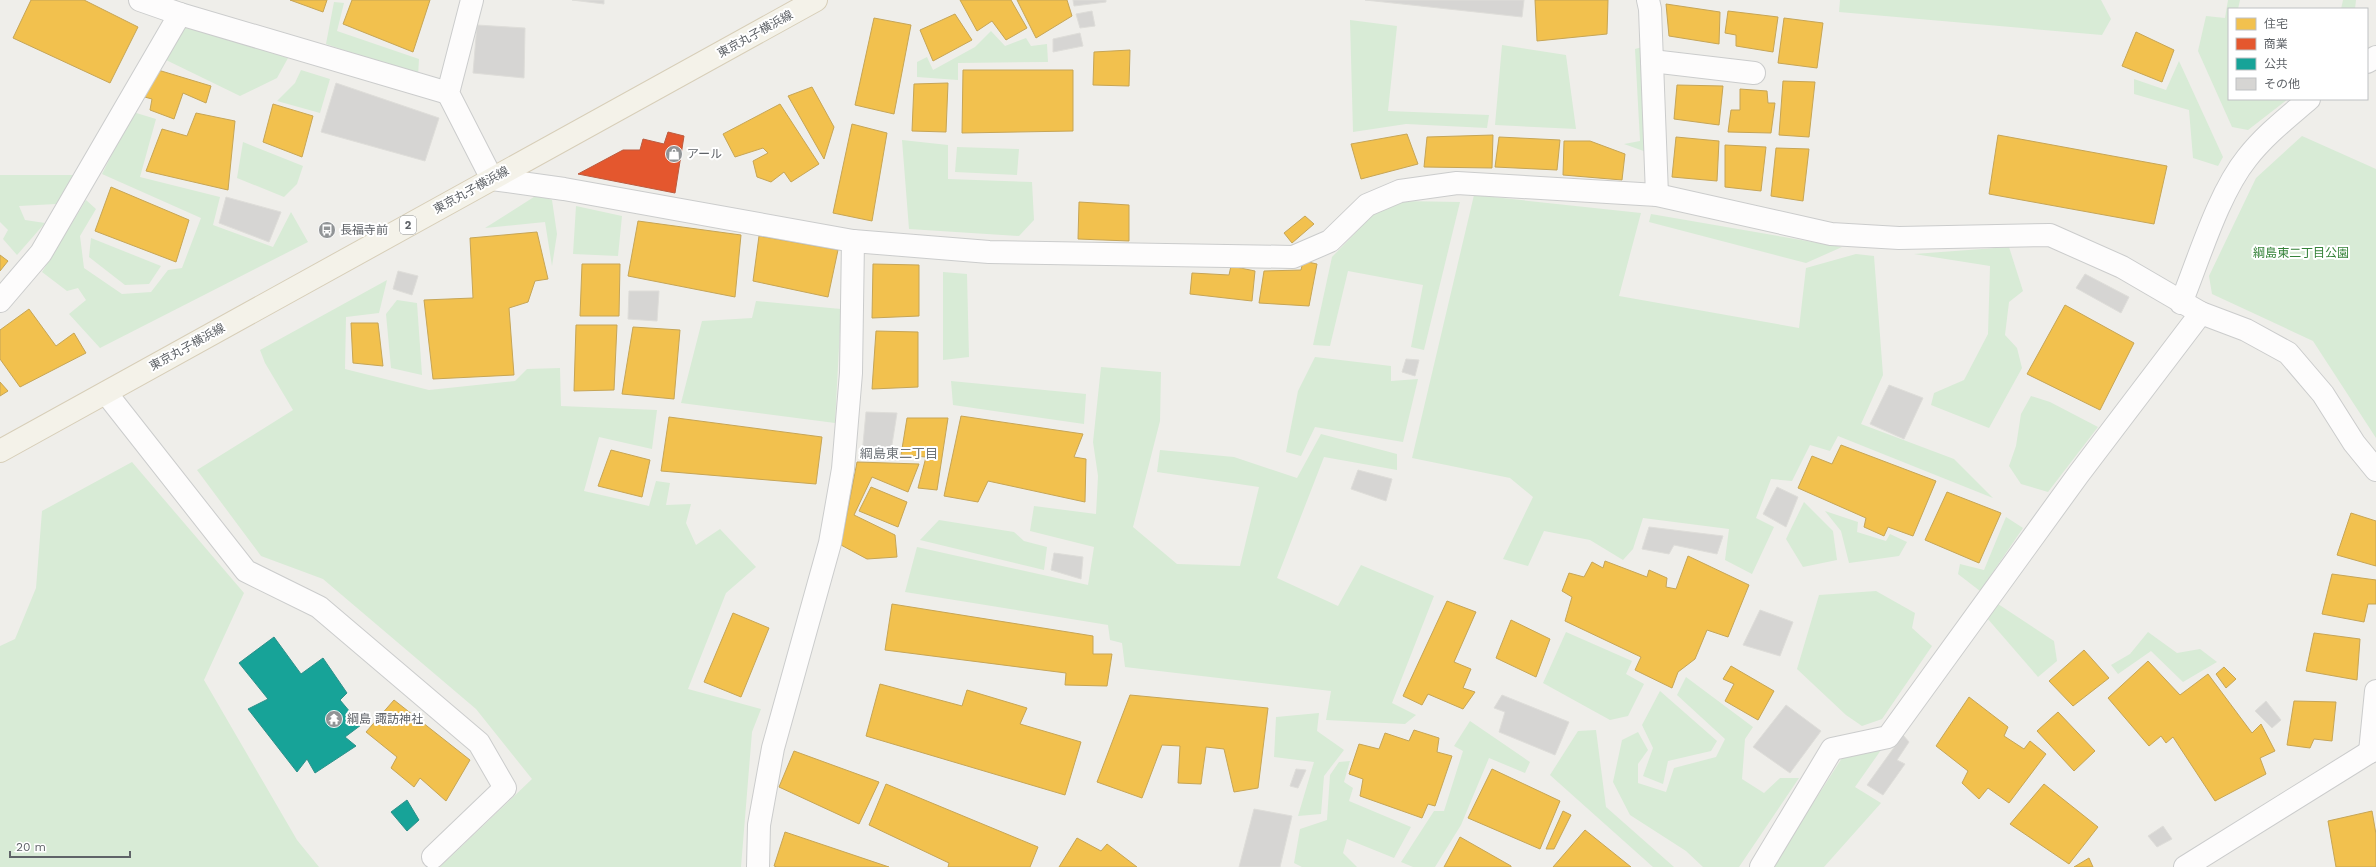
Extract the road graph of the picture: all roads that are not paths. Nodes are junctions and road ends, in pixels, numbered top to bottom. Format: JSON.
{"nodes":[{"id":1,"x":140,"y":0,"type":"edge"},
{"id":2,"x":472,"y":0,"type":"edge"},
{"id":3,"x":816,"y":0,"type":"edge"},
{"id":4,"x":1648,"y":0,"type":"edge"},
{"id":5,"x":180,"y":14,"type":"junction"},
{"id":6,"x":1652,"y":61,"type":"junction"},
{"id":7,"x":1754,"y":73,"type":"dead end"},
{"id":8,"x":448,"y":93,"type":"junction"},
{"id":9,"x":2308,"y":100,"type":"edge"},
{"id":10,"x":492,"y":179,"type":"junction"},
{"id":11,"x":1657,"y":195,"type":"junction"},
{"id":12,"x":853,"y":241,"type":"junction"},
{"id":13,"x":0,"y":301,"type":"edge"},
{"id":14,"x":2182,"y":302,"type":"junction"},
{"id":15,"x":2200,"y":313,"type":"junction"},
{"id":16,"x":106,"y":393,"type":"junction"},
{"id":17,"x":0,"y":451,"type":"edge"},
{"id":18,"x":2376,"y":470,"type":"edge"},
{"id":19,"x":2376,"y":691,"type":"edge"},
{"id":20,"x":2373,"y":750,"type":"edge"},
{"id":21,"x":433,"y":858,"type":"dead end"},
{"id":22,"x":2190,"y":865,"type":"edge"},
{"id":23,"x":758,"y":867,"type":"edge"},
{"id":24,"x":1761,"y":867,"type":"edge"}],
"edges":[{"from":1,"to":5,"type":"street"},
{"from":2,"to":8,"type":"street"},
{"from":3,"to":10,"type":"main road","name":"東京丸子横浜線","number":"2"},
{"from":4,"to":6,"type":"street"},
{"from":5,"to":8,"type":"street"},
{"from":5,"to":13,"type":"street"},
{"from":6,"to":7,"type":"street"},
{"from":6,"to":11,"type":"street"},
{"from":8,"to":10,"type":"street"},
{"from":9,"to":14,"type":"street"},
{"from":10,"to":12,"type":"street"},
{"from":10,"to":16,"type":"main road","name":"東京丸子横浜線","number":"2"},
{"from":11,"to":12,"type":"street"},
{"from":11,"to":14,"type":"street"},
{"from":12,"to":23,"type":"street"},
{"from":14,"to":15,"type":"street"},
{"from":15,"to":18,"type":"street"},
{"from":15,"to":24,"type":"street"},
{"from":16,"to":17,"type":"main road","name":"東京丸子横浜線","number":"2"},
{"from":16,"to":21,"type":"street"},
{"from":19,"to":20,"type":"street"},
{"from":20,"to":22,"type":"street"}]}
